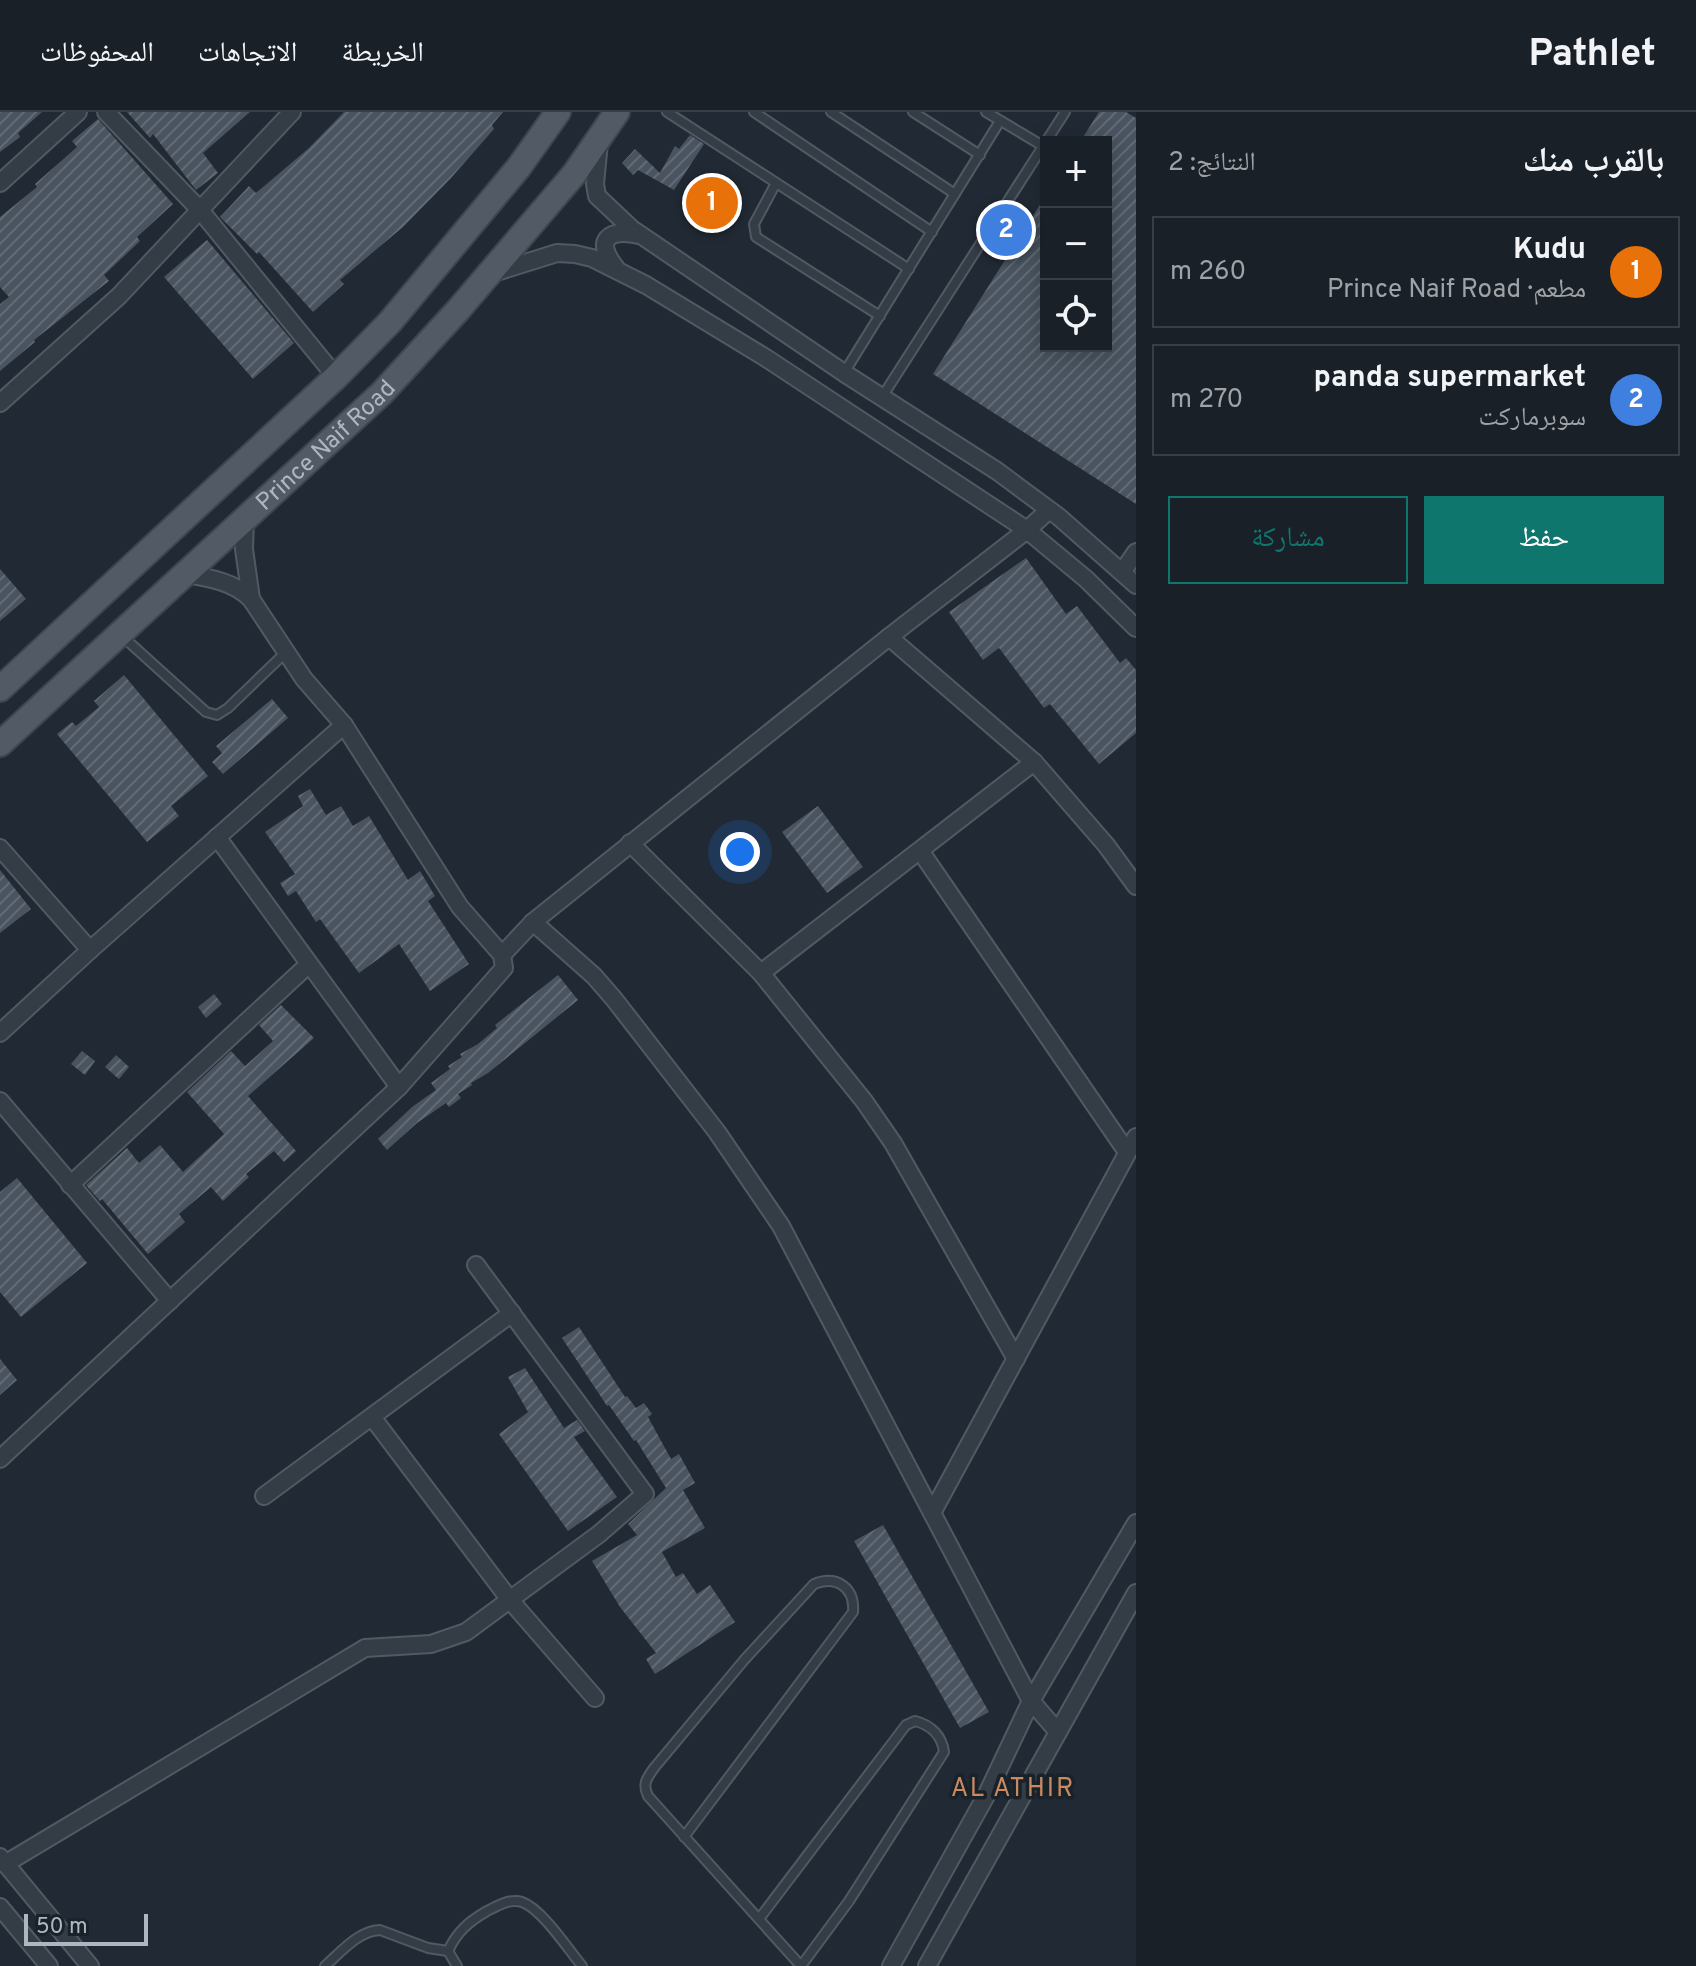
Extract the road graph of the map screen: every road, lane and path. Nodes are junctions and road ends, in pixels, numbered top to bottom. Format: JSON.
{"nodes":[{"id":1,"x":78,"y":112,"type":"edge"},
{"id":2,"x":106,"y":112,"type":"edge"},
{"id":3,"x":292,"y":112,"type":"edge"},
{"id":4,"x":558,"y":112,"type":"edge"},
{"id":5,"x":617,"y":112,"type":"edge"},
{"id":6,"x":667,"y":112,"type":"edge"},
{"id":7,"x":754,"y":112,"type":"edge"},
{"id":8,"x":831,"y":112,"type":"edge"},
{"id":9,"x":913,"y":112,"type":"edge"},
{"id":10,"x":986,"y":112,"type":"edge"},
{"id":11,"x":1065,"y":112,"type":"edge"},
{"id":12,"x":681,"y":116,"type":"edge"},
{"id":13,"x":1000,"y":121,"type":"junction"},
{"id":14,"x":600,"y":136,"type":"junction"},
{"id":15,"x":1049,"y":136,"type":"edge"},
{"id":16,"x":1040,"y":144,"type":"edge"},
{"id":17,"x":1040,"y":151,"type":"edge"},
{"id":18,"x":980,"y":155,"type":"junction"},
{"id":19,"x":0,"y":183,"type":"edge"},
{"id":20,"x":776,"y":183,"type":"junction"},
{"id":21,"x":955,"y":194,"type":"junction"},
{"id":22,"x":200,"y":210,"type":"junction"},
{"id":23,"x":932,"y":232,"type":"junction"},
{"id":24,"x":640,"y":235,"type":"junction"},
{"id":25,"x":909,"y":269,"type":"junction"},
{"id":26,"x":618,"y":271,"type":"junction"},
{"id":27,"x":488,"y":275,"type":"junction"},
{"id":28,"x":880,"y":316,"type":"junction"},
{"id":29,"x":844,"y":373,"type":"junction"},
{"id":30,"x":336,"y":377,"type":"junction"},
{"id":31,"x":882,"y":397,"type":"junction"},
{"id":32,"x":0,"y":403,"type":"edge"},
{"id":33,"x":1049,"y":510,"type":"junction"},
{"id":34,"x":245,"y":519,"type":"junction"},
{"id":35,"x":1027,"y":530,"type":"junction"},
{"id":36,"x":1136,"y":552,"type":"edge"},
{"id":37,"x":1123,"y":571,"type":"junction"},
{"id":38,"x":185,"y":574,"type":"junction"},
{"id":39,"x":1136,"y":585,"type":"edge"},
{"id":40,"x":251,"y":599,"type":"junction"},
{"id":41,"x":1136,"y":628,"type":"edge"},
{"id":42,"x":120,"y":634,"type":"junction"},
{"id":43,"x":889,"y":637,"type":"junction"},
{"id":44,"x":285,"y":653,"type":"junction"},
{"id":45,"x":0,"y":689,"type":"edge"},
{"id":46,"x":344,"y":725,"type":"junction"},
{"id":47,"x":0,"y":744,"type":"edge"},
{"id":48,"x":1034,"y":762,"type":"junction"},
{"id":49,"x":217,"y":837,"type":"junction"},
{"id":50,"x":630,"y":843,"type":"junction"},
{"id":51,"x":0,"y":848,"type":"edge"},
{"id":52,"x":921,"y":852,"type":"junction"},
{"id":53,"x":1136,"y":886,"type":"edge"},
{"id":54,"x":533,"y":922,"type":"junction"},
{"id":55,"x":90,"y":950,"type":"junction"},
{"id":56,"x":502,"y":955,"type":"junction"},
{"id":57,"x":309,"y":964,"type":"junction"},
{"id":58,"x":761,"y":973,"type":"junction"},
{"id":59,"x":0,"y":1033,"type":"edge"},
{"id":60,"x":399,"y":1087,"type":"junction"},
{"id":61,"x":0,"y":1101,"type":"edge"},
{"id":62,"x":1132,"y":1144,"type":"edge"},
{"id":63,"x":70,"y":1185,"type":"junction"},
{"id":64,"x":476,"y":1265,"type":"dead end"},
{"id":65,"x":170,"y":1301,"type":"junction"},
{"id":66,"x":512,"y":1313,"type":"junction"},
{"id":67,"x":1016,"y":1359,"type":"junction"},
{"id":68,"x":372,"y":1417,"type":"junction"},
{"id":69,"x":0,"y":1459,"type":"edge"},
{"id":70,"x":264,"y":1496,"type":"dead end"},
{"id":71,"x":932,"y":1513,"type":"junction"},
{"id":72,"x":1136,"y":1523,"type":"edge"},
{"id":73,"x":1136,"y":1593,"type":"edge"},
{"id":74,"x":510,"y":1600,"type":"junction"},
{"id":75,"x":595,"y":1698,"type":"dead end"},
{"id":76,"x":1031,"y":1701,"type":"junction"},
{"id":77,"x":1058,"y":1732,"type":"junction"},
{"id":78,"x":684,"y":1837,"type":"junction"},
{"id":79,"x":2,"y":1860,"type":"edge"},
{"id":80,"x":0,"y":1907,"type":"edge"},
{"id":81,"x":759,"y":1919,"type":"junction"},
{"id":82,"x":448,"y":1951,"type":"junction"},
{"id":83,"x":49,"y":1966,"type":"edge"},
{"id":84,"x":90,"y":1966,"type":"edge"},
{"id":85,"x":325,"y":1966,"type":"edge"},
{"id":86,"x":457,"y":1966,"type":"edge"},
{"id":87,"x":582,"y":1966,"type":"edge"},
{"id":88,"x":801,"y":1966,"type":"edge"},
{"id":89,"x":891,"y":1966,"type":"edge"},
{"id":90,"x":927,"y":1966,"type":"edge"}],
"edges":[{"from":1,"to":19,"type":"street"},
{"from":2,"to":22,"type":"street"},
{"from":3,"to":22,"type":"street"},
{"from":4,"to":30,"type":"main road","name":"Prince Naif Road"},
{"from":5,"to":14,"type":"main road","name":"Prince Naif Road"},
{"from":6,"to":12,"type":"lane"},
{"from":7,"to":23,"type":"lane"},
{"from":8,"to":21,"type":"lane"},
{"from":9,"to":18,"type":"lane"},
{"from":10,"to":13,"type":"lane"},
{"from":11,"to":15,"type":"lane"},
{"from":12,"to":20,"type":"lane"},
{"from":13,"to":16,"type":"lane"},
{"from":13,"to":18,"type":"lane"},
{"from":14,"to":24,"type":"street"},
{"from":14,"to":27,"type":"main road","name":"Prince Naif Road"},
{"from":17,"to":31,"type":"lane"},
{"from":18,"to":21,"type":"lane"},
{"from":20,"to":25,"type":"lane"},
{"from":20,"to":28,"type":"lane"},
{"from":21,"to":23,"type":"lane"},
{"from":22,"to":30,"type":"street"},
{"from":22,"to":32,"type":"street"},
{"from":23,"to":25,"type":"lane"},
{"from":24,"to":26,"type":"street"},
{"from":24,"to":29,"type":"street"},
{"from":25,"to":28,"type":"lane"},
{"from":26,"to":27,"type":"street"},
{"from":26,"to":35,"type":"street"},
{"from":27,"to":34,"type":"main road","name":"Prince Naif Road"},
{"from":28,"to":29,"type":"lane"},
{"from":29,"to":31,"type":"street"},
{"from":30,"to":45,"type":"main road","name":"Prince Naif Road"},
{"from":31,"to":33,"type":"street"},
{"from":33,"to":35,"type":"street"},
{"from":33,"to":37,"type":"street"},
{"from":34,"to":38,"type":"main road","name":"Prince Naif Road"},
{"from":34,"to":40,"type":"street"},
{"from":35,"to":41,"type":"street"},
{"from":35,"to":43,"type":"street"},
{"from":36,"to":37,"type":"street"},
{"from":37,"to":39,"type":"street"},
{"from":38,"to":40,"type":"street"},
{"from":38,"to":42,"type":"main road","name":"Prince Naif Road"},
{"from":40,"to":44,"type":"street"},
{"from":42,"to":44,"type":"lane"},
{"from":42,"to":47,"type":"main road","name":"Prince Naif Road"},
{"from":43,"to":48,"type":"street"},
{"from":43,"to":50,"type":"street"},
{"from":44,"to":46,"type":"street"},
{"from":46,"to":49,"type":"street"},
{"from":46,"to":56,"type":"street"},
{"from":48,"to":52,"type":"street"},
{"from":48,"to":53,"type":"street"},
{"from":49,"to":55,"type":"street"},
{"from":49,"to":57,"type":"street"},
{"from":50,"to":54,"type":"street"},
{"from":50,"to":58,"type":"street"},
{"from":51,"to":55,"type":"street"},
{"from":52,"to":58,"type":"street"},
{"from":52,"to":62,"type":"street"},
{"from":54,"to":56,"type":"street"},
{"from":54,"to":71,"type":"street"},
{"from":55,"to":59,"type":"street"},
{"from":56,"to":60,"type":"street"},
{"from":57,"to":60,"type":"street"},
{"from":57,"to":63,"type":"street"},
{"from":58,"to":67,"type":"street"},
{"from":60,"to":65,"type":"street"},
{"from":61,"to":63,"type":"street"},
{"from":62,"to":67,"type":"street"},
{"from":63,"to":65,"type":"street"},
{"from":64,"to":66,"type":"street"},
{"from":65,"to":69,"type":"street"},
{"from":66,"to":68,"type":"street"},
{"from":66,"to":74,"type":"street"},
{"from":67,"to":71,"type":"street"},
{"from":68,"to":70,"type":"street"},
{"from":68,"to":74,"type":"street"},
{"from":71,"to":76,"type":"street"},
{"from":72,"to":76,"type":"street"},
{"from":73,"to":77,"type":"street"},
{"from":74,"to":75,"type":"street"},
{"from":74,"to":79,"type":"street"},
{"from":76,"to":77,"type":"street"},
{"from":76,"to":89,"type":"street"},
{"from":77,"to":90,"type":"street"},
{"from":78,"to":78,"type":"lane"},
{"from":78,"to":81,"type":"lane"},
{"from":79,"to":84,"type":"street"},
{"from":80,"to":83,"type":"street"},
{"from":81,"to":88,"type":"lane"},
{"from":81,"to":88,"type":"lane"},
{"from":82,"to":85,"type":"lane"},
{"from":82,"to":86,"type":"lane"},
{"from":82,"to":87,"type":"lane"}]}
